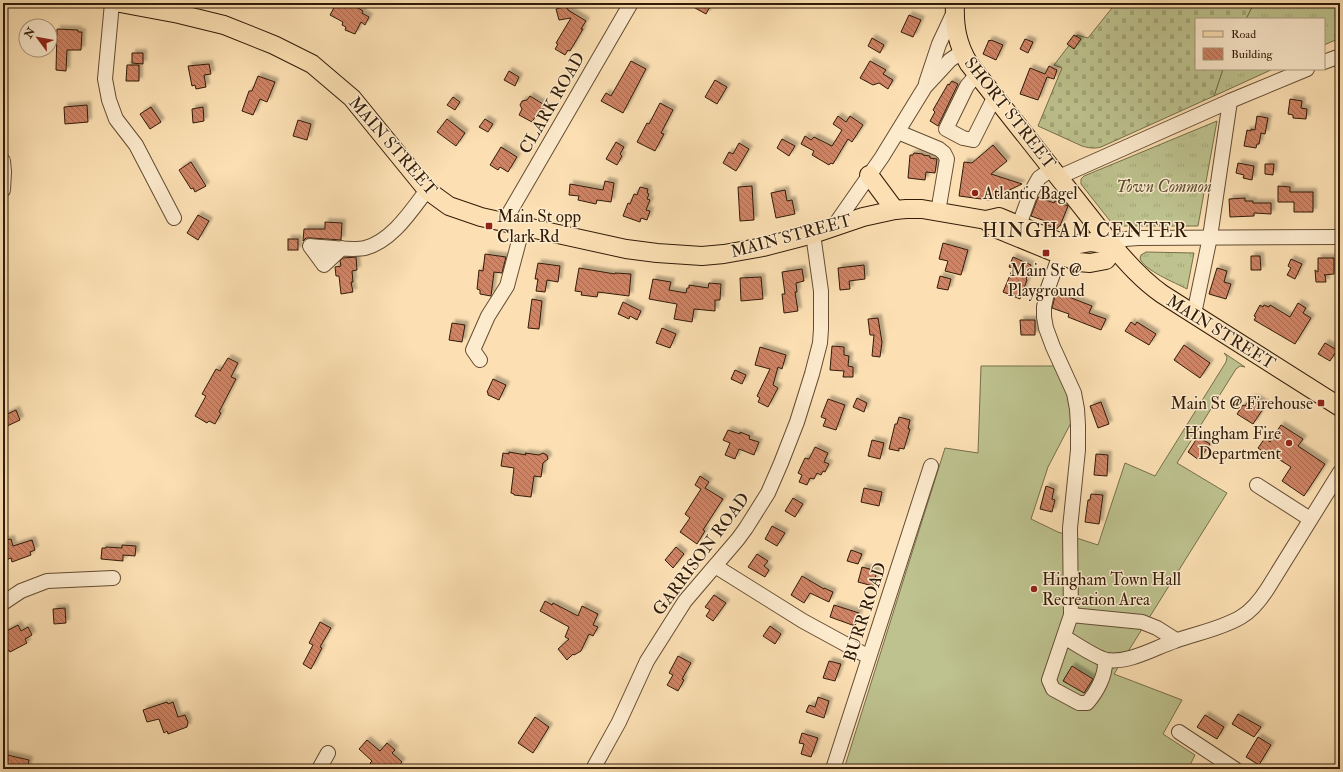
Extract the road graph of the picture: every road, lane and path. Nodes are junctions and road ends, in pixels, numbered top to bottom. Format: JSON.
{"nodes":[{"id":1,"x":112,"y":3,"type":"edge"},
{"id":2,"x":120,"y":3,"type":"edge"},
{"id":3,"x":631,"y":3,"type":"edge"},
{"id":4,"x":954,"y":7,"type":"edge"},
{"id":5,"x":962,"y":52,"type":"junction"},
{"id":6,"x":1340,"y":56,"type":"edge"},
{"id":7,"x":1325,"y":62,"type":"edge"},
{"id":8,"x":1305,"y":70,"type":"edge"},
{"id":9,"x":977,"y":74,"type":"junction"},
{"id":10,"x":924,"y":87,"type":"junction"},
{"id":11,"x":995,"y":96,"type":"junction"},
{"id":12,"x":1230,"y":101,"type":"junction"},
{"id":13,"x":898,"y":132,"type":"junction"},
{"id":14,"x":3,"y":161,"type":"edge"},
{"id":15,"x":1056,"y":172,"type":"junction"},
{"id":16,"x":869,"y":175,"type":"junction"},
{"id":17,"x":3,"y":190,"type":"edge"},
{"id":18,"x":427,"y":190,"type":"junction"},
{"id":19,"x":895,"y":210,"type":"junction"},
{"id":20,"x":938,"y":212,"type":"junction"},
{"id":21,"x":174,"y":218,"type":"dead end"},
{"id":22,"x":504,"y":222,"type":"junction"},
{"id":23,"x":523,"y":226,"type":"junction"},
{"id":24,"x":834,"y":226,"type":"junction"},
{"id":25,"x":1017,"y":231,"type":"junction"},
{"id":26,"x":813,"y":234,"type":"junction"},
{"id":27,"x":1210,"y":237,"type":"junction"},
{"id":28,"x":1340,"y":237,"type":"edge"},
{"id":29,"x":1112,"y":245,"type":"junction"},
{"id":30,"x":342,"y":248,"type":"dead end"},
{"id":31,"x":1062,"y":250,"type":"junction"},
{"id":32,"x":1194,"y":314,"type":"junction"},
{"id":33,"x":480,"y":360,"type":"dead end"},
{"id":34,"x":1340,"y":407,"type":"edge"},
{"id":35,"x":931,"y":466,"type":"dead end"},
{"id":36,"x":1340,"y":472,"type":"edge"},
{"id":37,"x":1257,"y":485,"type":"dead end"},
{"id":38,"x":1310,"y":519,"type":"junction"},
{"id":39,"x":715,"y":566,"type":"junction"},
{"id":40,"x":113,"y":578,"type":"dead end"},
{"id":41,"x":3,"y":603,"type":"edge"},
{"id":42,"x":1072,"y":614,"type":"junction"},
{"id":43,"x":1064,"y":637,"type":"junction"},
{"id":44,"x":1176,"y":640,"type":"junction"},
{"id":45,"x":869,"y":657,"type":"junction"},
{"id":46,"x":1105,"y":660,"type":"junction"},
{"id":47,"x":1178,"y":732,"type":"dead end"},
{"id":48,"x":328,"y":753,"type":"dead end"},
{"id":49,"x":319,"y":769,"type":"edge"},
{"id":50,"x":593,"y":769,"type":"edge"},
{"id":51,"x":833,"y":769,"type":"edge"},
{"id":52,"x":1235,"y":769,"type":"edge"}],
"edges":[{"from":1,"to":21,"type":"street"},
{"from":2,"to":18,"type":"main road","name":"MAIN STREET"},
{"from":3,"to":22,"type":"street","name":"CLARK ROAD"},
{"from":4,"to":5,"type":"main road","name":"SHORT STREET"},
{"from":4,"to":10,"type":"street"},
{"from":5,"to":9,"type":"main road","name":"SHORT STREET"},
{"from":5,"to":10,"type":"street"},
{"from":6,"to":7,"type":"street"},
{"from":8,"to":12,"type":"street"},
{"from":9,"to":11,"type":"main road","name":"SHORT STREET"},
{"from":9,"to":11,"type":"street"},
{"from":10,"to":13,"type":"street"},
{"from":11,"to":15,"type":"main road","name":"SHORT STREET"},
{"from":12,"to":15,"type":"street"},
{"from":12,"to":27,"type":"street"},
{"from":13,"to":16,"type":"street"},
{"from":13,"to":20,"type":"street"},
{"from":14,"to":17,"type":"street"},
{"from":15,"to":25,"type":"street"},
{"from":15,"to":29,"type":"main road","name":"SHORT STREET"},
{"from":16,"to":19,"type":"main road"},
{"from":16,"to":24,"type":"street"},
{"from":18,"to":22,"type":"main road","name":"MAIN STREET"},
{"from":18,"to":30,"type":"street"},
{"from":19,"to":20,"type":"main road","name":"MAIN STREET"},
{"from":19,"to":24,"type":"main road","name":"MAIN STREET"},
{"from":20,"to":25,"type":"main road","name":"MAIN STREET"},
{"from":22,"to":23,"type":"main road","name":"MAIN STREET"},
{"from":23,"to":26,"type":"main road","name":"MAIN STREET"},
{"from":23,"to":33,"type":"street"},
{"from":24,"to":26,"type":"main road","name":"MAIN STREET"},
{"from":25,"to":31,"type":"main road","name":"MAIN STREET"},
{"from":26,"to":39,"type":"street","name":"GARRISON ROAD"},
{"from":27,"to":28,"type":"street"},
{"from":27,"to":29,"type":"street"},
{"from":27,"to":32,"type":"street"},
{"from":29,"to":31,"type":"main road","name":"MAIN STREET"},
{"from":29,"to":32,"type":"main road","name":"MAIN STREET"},
{"from":31,"to":42,"type":"street"},
{"from":32,"to":34,"type":"main road","name":"MAIN STREET"},
{"from":35,"to":45,"type":"street","name":"BURR ROAD"},
{"from":36,"to":38,"type":"street"},
{"from":37,"to":38,"type":"street"},
{"from":38,"to":44,"type":"street"},
{"from":39,"to":45,"type":"street"},
{"from":39,"to":50,"type":"street","name":"GARRISON ROAD"},
{"from":40,"to":41,"type":"street"},
{"from":42,"to":43,"type":"street"},
{"from":42,"to":44,"type":"street"},
{"from":43,"to":46,"type":"street"},
{"from":43,"to":46,"type":"street"},
{"from":44,"to":46,"type":"street"},
{"from":45,"to":51,"type":"street","name":"BURR ROAD"},
{"from":47,"to":52,"type":"street"},
{"from":48,"to":49,"type":"street"}]}
